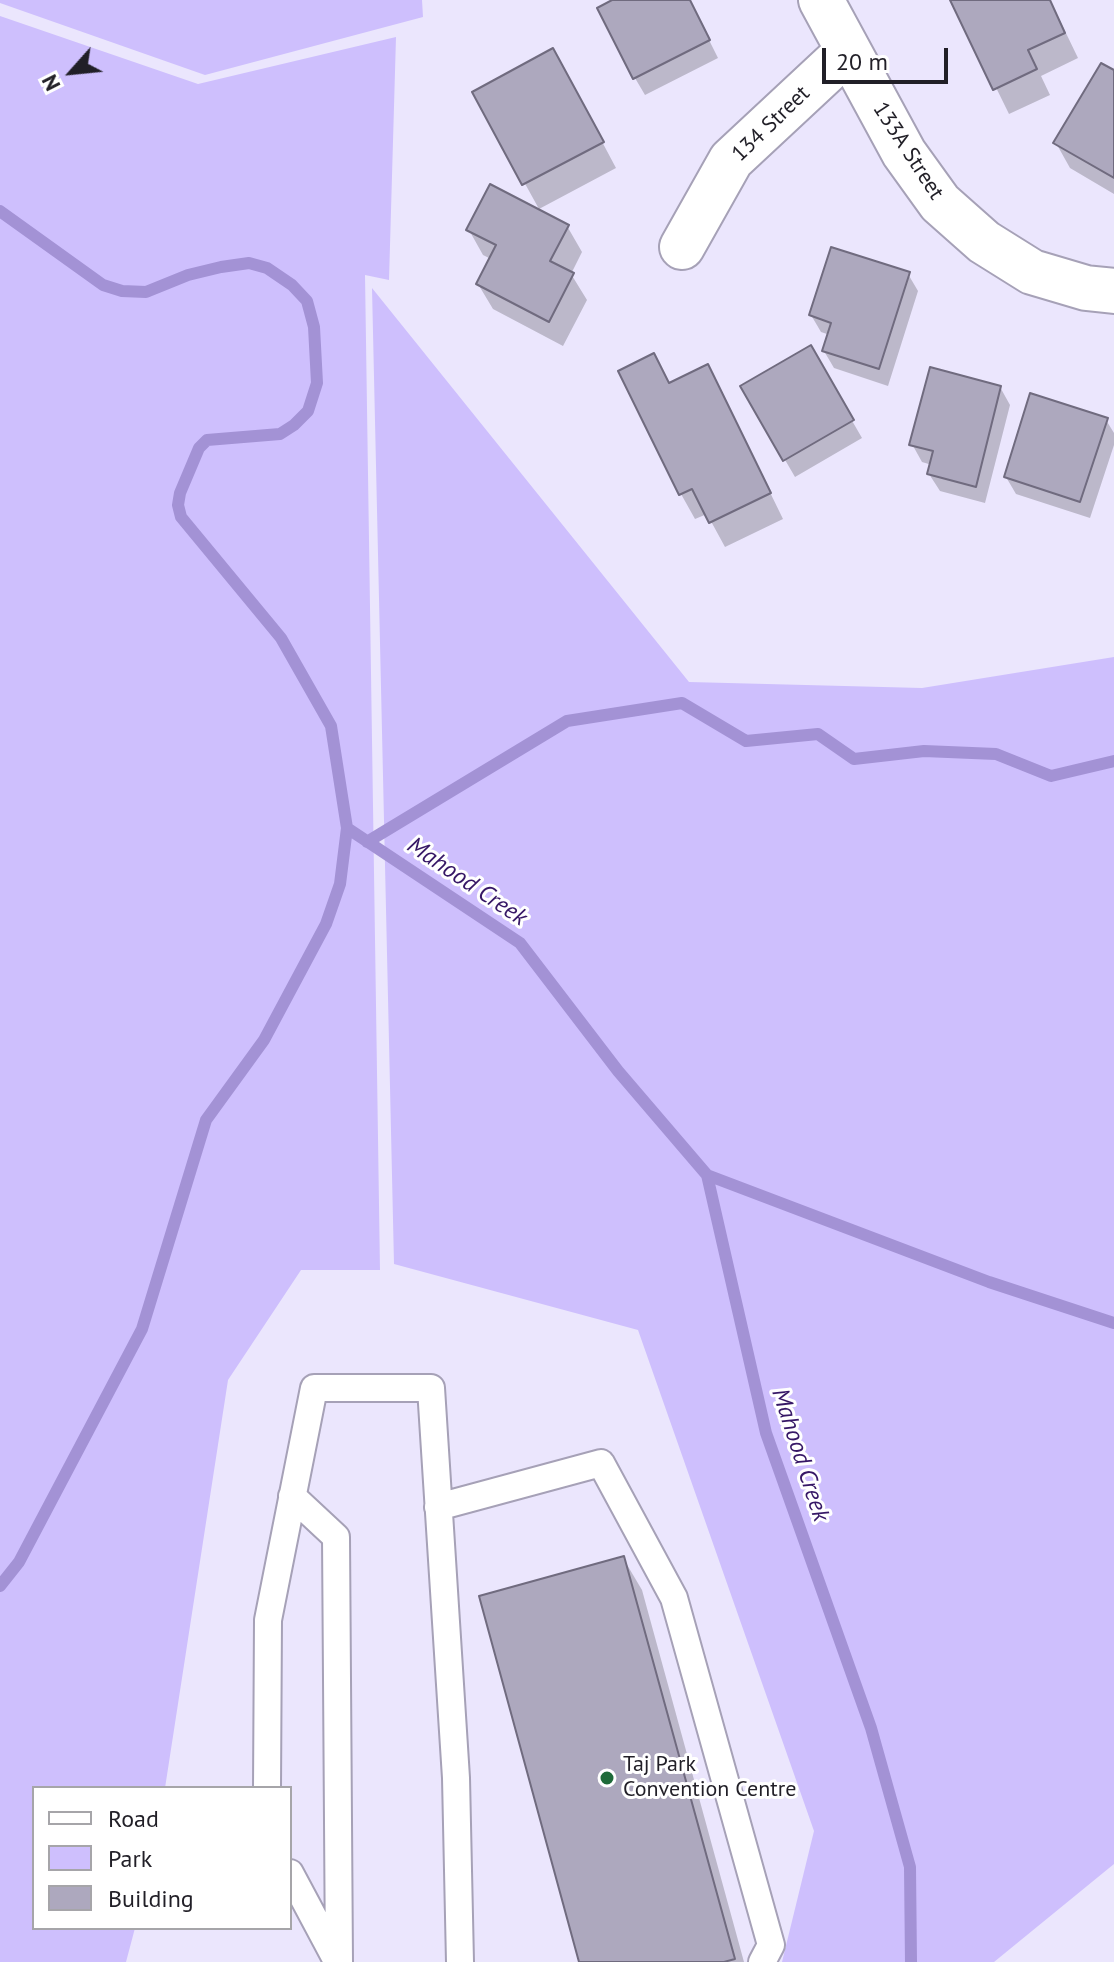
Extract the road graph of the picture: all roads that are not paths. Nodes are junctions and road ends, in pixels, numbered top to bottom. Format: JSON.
{"nodes":[{"id":1,"x":821,"y":0,"type":"edge"},
{"id":2,"x":848,"y":51,"type":"junction"},
{"id":3,"x":682,"y":247,"type":"dead end"},
{"id":4,"x":1114,"y":291,"type":"edge"},
{"id":5,"x":292,"y":1496,"type":"junction"},
{"id":6,"x":438,"y":1507,"type":"junction"},
{"id":7,"x":267,"y":1786,"type":"edge"},
{"id":8,"x":292,"y":1877,"type":"edge"},
{"id":9,"x":338,"y":1962,"type":"edge"},
{"id":10,"x":460,"y":1962,"type":"edge"},
{"id":11,"x":762,"y":1962,"type":"edge"}],
"edges":[{"from":1,"to":2,"type":"street","name":"133A Street"},
{"from":2,"to":3,"type":"street","name":"134 Street"},
{"from":2,"to":4,"type":"street","name":"133A Street"},
{"from":5,"to":6,"type":"lane"},
{"from":5,"to":7,"type":"lane"},
{"from":5,"to":9,"type":"lane"},
{"from":6,"to":10,"type":"lane"},
{"from":6,"to":11,"type":"lane"},
{"from":8,"to":9,"type":"lane"}]}
